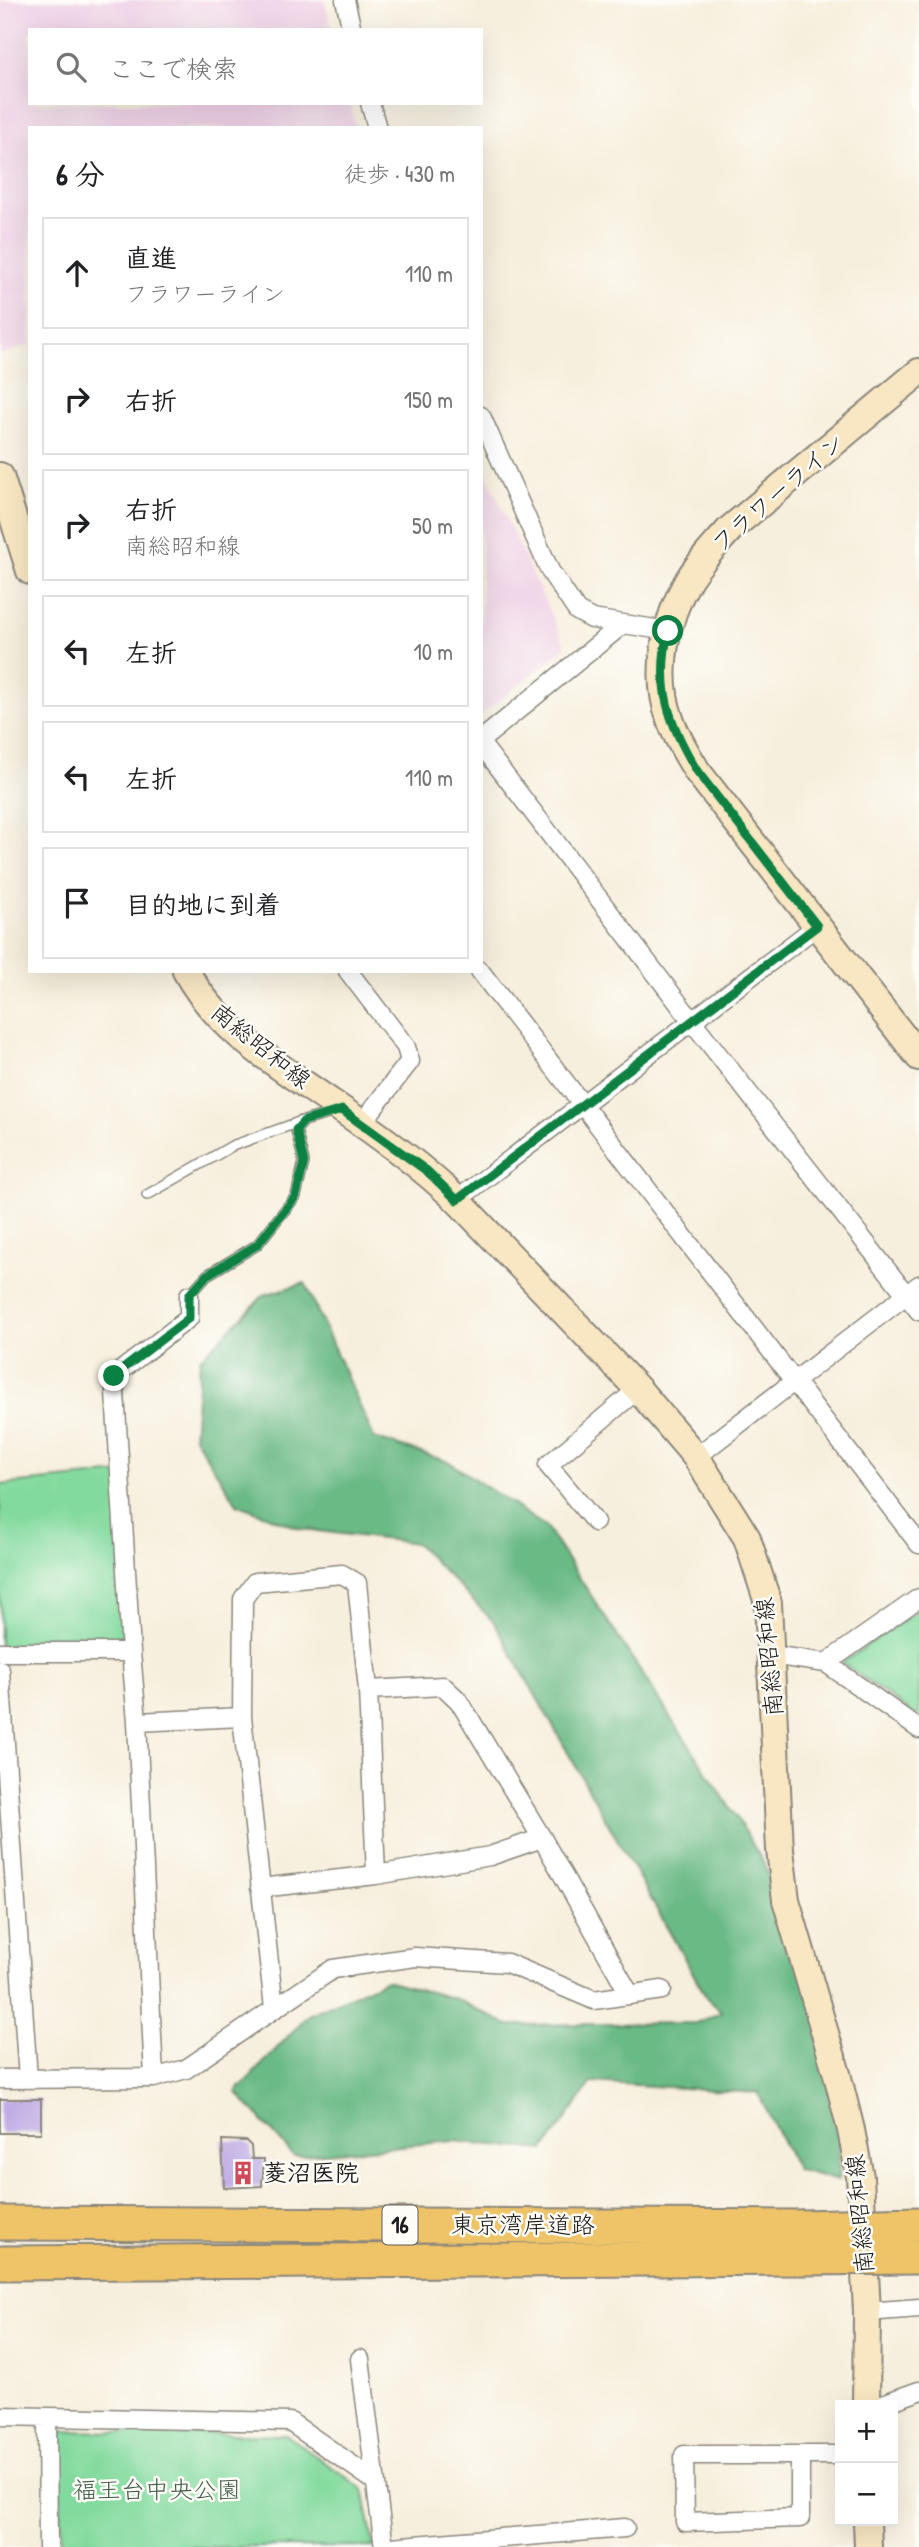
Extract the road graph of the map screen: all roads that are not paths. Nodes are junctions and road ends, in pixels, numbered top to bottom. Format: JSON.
{"nodes":[{"id":1,"x":345,"y":0,"type":"edge"},
{"id":2,"x":352,"y":28,"type":"edge"},
{"id":3,"x":371,"y":105,"type":"edge"},
{"id":4,"x":376,"y":126,"type":"edge"},
{"id":5,"x":919,"y":372,"type":"edge"},
{"id":6,"x":483,"y":420,"type":"edge"},
{"id":7,"x":0,"y":476,"type":"edge"},
{"id":8,"x":28,"y":565,"type":"edge"},
{"id":9,"x":623,"y":624,"type":"junction"},
{"id":10,"x":668,"y":631,"type":"junction"},
{"id":11,"x":483,"y":740,"type":"edge"},
{"id":12,"x":483,"y":745,"type":"edge"},
{"id":13,"x":817,"y":926,"type":"junction"},
{"id":14,"x":187,"y":973,"type":"edge"},
{"id":15,"x":350,"y":973,"type":"edge"},
{"id":16,"x":482,"y":973,"type":"edge"},
{"id":17,"x":692,"y":1021,"type":"junction"},
{"id":18,"x":919,"y":1057,"type":"edge"},
{"id":19,"x":582,"y":1104,"type":"junction"},
{"id":20,"x":352,"y":1116,"type":"junction"},
{"id":21,"x":304,"y":1121,"type":"junction"},
{"id":22,"x":147,"y":1195,"type":"dead end"},
{"id":23,"x":457,"y":1200,"type":"junction"},
{"id":24,"x":913,"y":1290,"type":"edge"},
{"id":25,"x":189,"y":1295,"type":"joint"},
{"id":26,"x":919,"y":1311,"type":"edge"},
{"id":27,"x":795,"y":1381,"type":"junction"},
{"id":28,"x":638,"y":1389,"type":"junction"},
{"id":29,"x":696,"y":1457,"type":"junction"},
{"id":30,"x":595,"y":1522,"type":"dead end"},
{"id":31,"x":919,"y":1544,"type":"edge"},
{"id":32,"x":919,"y":1598,"type":"edge"},
{"id":33,"x":0,"y":1652,"type":"edge"},
{"id":34,"x":131,"y":1652,"type":"junction"},
{"id":35,"x":771,"y":1655,"type":"junction"},
{"id":36,"x":826,"y":1663,"type":"junction"},
{"id":37,"x":0,"y":1670,"type":"edge"},
{"id":38,"x":368,"y":1690,"type":"junction"},
{"id":39,"x":242,"y":1717,"type":"junction"},
{"id":40,"x":137,"y":1722,"type":"junction"},
{"id":41,"x":919,"y":1728,"type":"edge"},
{"id":42,"x":542,"y":1838,"type":"junction"},
{"id":43,"x":376,"y":1875,"type":"junction"},
{"id":44,"x":260,"y":1888,"type":"junction"},
{"id":45,"x":662,"y":1990,"type":"dead end"},
{"id":46,"x":630,"y":1995,"type":"junction"},
{"id":47,"x":274,"y":2008,"type":"junction"},
{"id":48,"x":154,"y":2078,"type":"junction"},
{"id":49,"x":28,"y":2079,"type":"junction"},
{"id":50,"x":0,"y":2080,"type":"edge"},
{"id":51,"x":0,"y":2223,"type":"edge"},
{"id":52,"x":919,"y":2224,"type":"edge"},
{"id":53,"x":800,"y":2242,"type":"junction"},
{"id":54,"x":919,"y":2257,"type":"edge"},
{"id":55,"x":0,"y":2263,"type":"edge"},
{"id":56,"x":919,"y":2308,"type":"edge"},
{"id":57,"x":867,"y":2312,"type":"junction"},
{"id":58,"x":360,"y":2359,"type":"dead end"},
{"id":59,"x":919,"y":2391,"type":"edge"},
{"id":60,"x":866,"y":2400,"type":"edge"},
{"id":61,"x":894,"y":2400,"type":"edge"},
{"id":62,"x":0,"y":2416,"type":"edge"},
{"id":63,"x":47,"y":2418,"type":"junction"},
{"id":64,"x":800,"y":2455,"type":"junction"},
{"id":65,"x":835,"y":2455,"type":"edge"},
{"id":66,"x":375,"y":2481,"type":"junction"},
{"id":67,"x":867,"y":2526,"type":"edge"},
{"id":68,"x":625,"y":2528,"type":"dead end"},
{"id":69,"x":515,"y":2543,"type":"edge"},
{"id":70,"x":48,"y":2547,"type":"edge"},
{"id":71,"x":384,"y":2547,"type":"edge"},
{"id":72,"x":390,"y":2547,"type":"edge"},
{"id":73,"x":868,"y":2547,"type":"edge"}],
"edges":[{"from":1,"to":2,"type":"street"},
{"from":3,"to":4,"type":"street"},
{"from":5,"to":10,"type":"main road","name":"フラワーライン"},
{"from":6,"to":9,"type":"street"},
{"from":7,"to":8,"type":"main road"},
{"from":9,"to":10,"type":"street"},
{"from":9,"to":11,"type":"street"},
{"from":10,"to":13,"type":"main road","name":"フラワーライン"},
{"from":12,"to":17,"type":"street"},
{"from":13,"to":17,"type":"street"},
{"from":13,"to":18,"type":"main road","name":"フラワーライン"},
{"from":14,"to":20,"type":"main road","name":"南総昭和線"},
{"from":15,"to":20,"type":"street"},
{"from":16,"to":19,"type":"street"},
{"from":17,"to":19,"type":"street"},
{"from":17,"to":24,"type":"street"},
{"from":19,"to":23,"type":"street"},
{"from":19,"to":27,"type":"street"},
{"from":20,"to":21,"type":"lane"},
{"from":20,"to":23,"type":"main road","name":"南総昭和線"},
{"from":21,"to":22,"type":"lane"},
{"from":21,"to":25,"type":"lane"},
{"from":23,"to":28,"type":"main road","name":"南総昭和線"},
{"from":24,"to":26,"type":"street"},
{"from":24,"to":27,"type":"street"},
{"from":25,"to":34,"type":"street"},
{"from":27,"to":29,"type":"street"},
{"from":27,"to":31,"type":"street"},
{"from":28,"to":29,"type":"main road","name":"南総昭和線"},
{"from":28,"to":30,"type":"street"},
{"from":29,"to":35,"type":"main road","name":"南総昭和線"},
{"from":32,"to":36,"type":"street"},
{"from":33,"to":34,"type":"street"},
{"from":34,"to":40,"type":"street"},
{"from":35,"to":36,"type":"street"},
{"from":35,"to":57,"type":"main road","name":"南総昭和線"},
{"from":36,"to":41,"type":"street"},
{"from":37,"to":49,"type":"street"},
{"from":38,"to":39,"type":"street"},
{"from":38,"to":42,"type":"street"},
{"from":38,"to":43,"type":"street"},
{"from":39,"to":40,"type":"street"},
{"from":39,"to":44,"type":"street"},
{"from":40,"to":48,"type":"street"},
{"from":42,"to":43,"type":"street"},
{"from":42,"to":46,"type":"street"},
{"from":43,"to":44,"type":"street"},
{"from":44,"to":47,"type":"street"},
{"from":45,"to":46,"type":"street"},
{"from":46,"to":47,"type":"street"},
{"from":47,"to":48,"type":"street"},
{"from":48,"to":49,"type":"street"},
{"from":49,"to":50,"type":"street"},
{"from":51,"to":53,"type":"highway","name":"東京湾岸道路","number":"16"},
{"from":52,"to":53,"type":"highway","name":"東京湾岸道路","number":"16","bridge":true},
{"from":53,"to":54,"type":"highway","name":"東京湾岸道路","number":"16","bridge":true},
{"from":53,"to":55,"type":"highway","name":"東京湾岸道路","number":"16"},
{"from":56,"to":57,"type":"street"},
{"from":57,"to":60,"type":"main road","name":"南総昭和線"},
{"from":58,"to":66,"type":"street"},
{"from":59,"to":61,"type":"street"},
{"from":62,"to":63,"type":"street"},
{"from":63,"to":66,"type":"street"},
{"from":63,"to":70,"type":"street"},
{"from":64,"to":64,"type":"street"},
{"from":64,"to":65,"type":"street"},
{"from":66,"to":71,"type":"street"},
{"from":67,"to":73,"type":"main road"},
{"from":68,"to":69,"type":"street"},
{"from":69,"to":72,"type":"street"}]}
